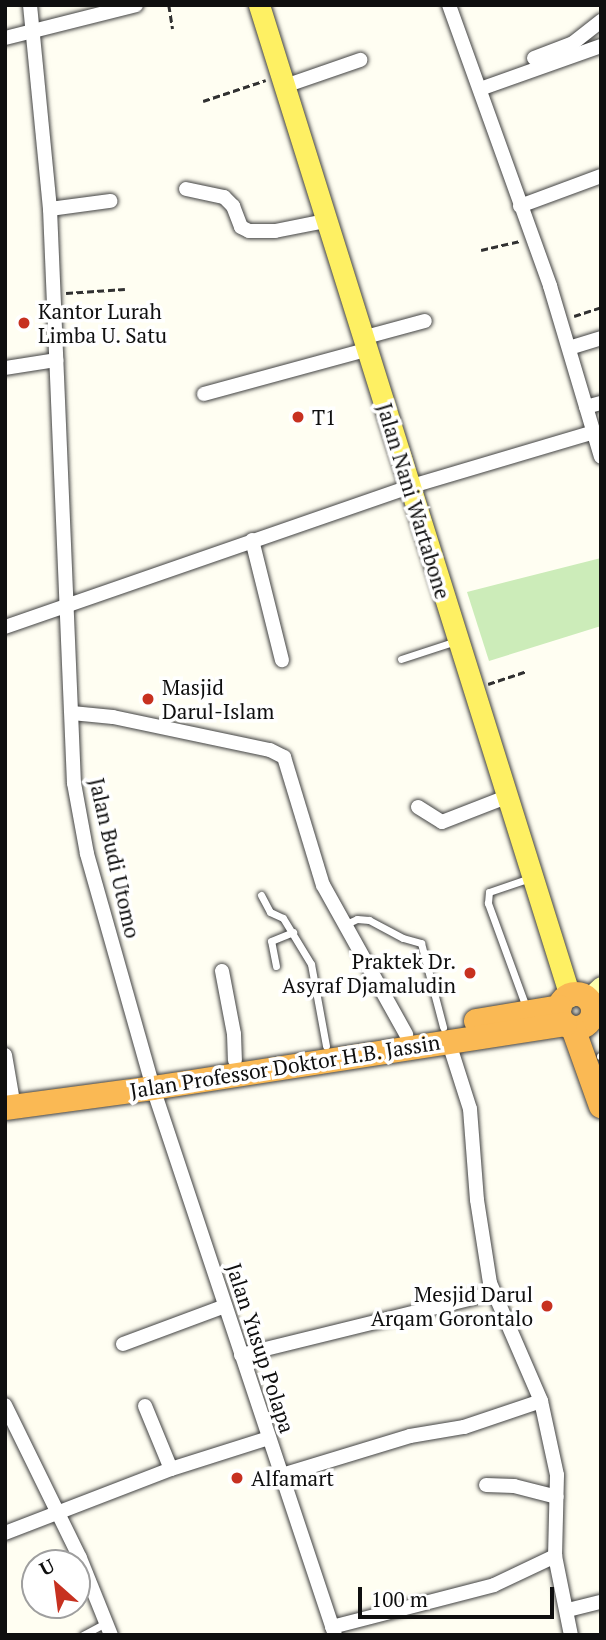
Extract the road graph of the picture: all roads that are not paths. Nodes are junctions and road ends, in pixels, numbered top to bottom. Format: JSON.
{"nodes":[{"id":1,"x":30,"y":5,"type":"edge"},
{"id":2,"x":136,"y":5,"type":"edge"},
{"id":3,"x":259,"y":5,"type":"edge"},
{"id":4,"x":449,"y":5,"type":"edge"},
{"id":5,"x":601,"y":21,"type":"edge"},
{"id":6,"x":35,"y":33,"type":"junction"},
{"id":7,"x":5,"y":38,"type":"edge"},
{"id":8,"x":601,"y":46,"type":"edge"},
{"id":9,"x":359,"y":60,"type":"dead end"},
{"id":10,"x":281,"y":81,"type":"junction"},
{"id":11,"x":486,"y":86,"type":"junction"},
{"id":12,"x":601,"y":176,"type":"edge"},
{"id":13,"x":186,"y":189,"type":"dead end"},
{"id":14,"x":110,"y":201,"type":"dead end"},
{"id":15,"x":520,"y":206,"type":"junction"},
{"id":16,"x":50,"y":209,"type":"junction"},
{"id":17,"x":326,"y":221,"type":"junction"},
{"id":18,"x":425,"y":321,"type":"dead end"},
{"id":19,"x":601,"y":338,"type":"edge"},
{"id":20,"x":364,"y":344,"type":"junction"},
{"id":21,"x":569,"y":348,"type":"junction"},
{"id":22,"x":56,"y":360,"type":"junction"},
{"id":23,"x":5,"y":368,"type":"edge"},
{"id":24,"x":204,"y":394,"type":"dead end"},
{"id":25,"x":594,"y":405,"type":"edge"},
{"id":26,"x":598,"y":443,"type":"edge"},
{"id":27,"x":412,"y":486,"type":"junction"},
{"id":28,"x":252,"y":540,"type":"junction"},
{"id":29,"x":66,"y":606,"type":"junction"},
{"id":30,"x":5,"y":627,"type":"edge"},
{"id":31,"x":457,"y":641,"type":"junction"},
{"id":32,"x":401,"y":659,"type":"dead end"},
{"id":33,"x":282,"y":660,"type":"dead end"},
{"id":34,"x":72,"y":713,"type":"junction"},
{"id":35,"x":506,"y":797,"type":"junction"},
{"id":36,"x":418,"y":807,"type":"dead end"},
{"id":37,"x":531,"y":878,"type":"junction"},
{"id":38,"x":261,"y":895,"type":"dead end"},
{"id":39,"x":344,"y":926,"type":"junction"},
{"id":40,"x":293,"y":932,"type":"junction"},
{"id":41,"x":276,"y":967,"type":"dead end"},
{"id":42,"x":222,"y":971,"type":"dead end"},
{"id":43,"x":578,"y":1009,"type":"edge"},
{"id":44,"x":527,"y":1011,"type":"junction"},
{"id":45,"x":446,"y":1033,"type":"junction"},
{"id":46,"x":406,"y":1034,"type":"junction"},
{"id":47,"x":329,"y":1051,"type":"junction"},
{"id":48,"x":5,"y":1055,"type":"edge"},
{"id":49,"x":600,"y":1057,"type":"edge"},
{"id":50,"x":235,"y":1060,"type":"junction"},
{"id":51,"x":151,"y":1081,"type":"junction"},
{"id":52,"x":9,"y":1101,"type":"edge"},
{"id":53,"x":601,"y":1106,"type":"edge"},
{"id":54,"x":494,"y":1293,"type":"junction"},
{"id":55,"x":225,"y":1306,"type":"junction"},
{"id":56,"x":123,"y":1344,"type":"dead end"},
{"id":57,"x":241,"y":1356,"type":"junction"},
{"id":58,"x":541,"y":1401,"type":"junction"},
{"id":59,"x":5,"y":1405,"type":"edge"},
{"id":60,"x":145,"y":1406,"type":"dead end"},
{"id":61,"x":269,"y":1438,"type":"junction"},
{"id":62,"x":171,"y":1469,"type":"junction"},
{"id":63,"x":282,"y":1475,"type":"junction"},
{"id":64,"x":486,"y":1485,"type":"dead end"},
{"id":65,"x":556,"y":1497,"type":"junction"},
{"id":66,"x":59,"y":1513,"type":"junction"},
{"id":67,"x":5,"y":1533,"type":"edge"},
{"id":68,"x":555,"y":1556,"type":"junction"},
{"id":69,"x":601,"y":1602,"type":"edge"},
{"id":70,"x":568,"y":1610,"type":"junction"},
{"id":71,"x":109,"y":1629,"type":"edge"},
{"id":72,"x":333,"y":1631,"type":"edge"},
{"id":73,"x":83,"y":1635,"type":"edge"},
{"id":74,"x":571,"y":1635,"type":"edge"}],
"edges":[{"from":1,"to":6,"type":"street","name":"Jalan Budi Utomo"},
{"from":2,"to":6,"type":"street"},
{"from":3,"to":10,"type":"main road","name":"Jalan Nani Wartabone"},
{"from":4,"to":11,"type":"street"},
{"from":5,"to":11,"type":"street"},
{"from":6,"to":7,"type":"street"},
{"from":6,"to":16,"type":"street","name":"Jalan Budi Utomo"},
{"from":8,"to":11,"type":"street"},
{"from":9,"to":10,"type":"street"},
{"from":10,"to":17,"type":"main road","name":"Jalan Nani Wartabone"},
{"from":11,"to":15,"type":"street"},
{"from":12,"to":15,"type":"street"},
{"from":13,"to":17,"type":"street"},
{"from":14,"to":16,"type":"street"},
{"from":15,"to":21,"type":"street"},
{"from":16,"to":22,"type":"street","name":"Jalan Budi Utomo"},
{"from":17,"to":20,"type":"main road","name":"Jalan Nani Wartabone"},
{"from":18,"to":20,"type":"street"},
{"from":19,"to":21,"type":"street"},
{"from":20,"to":24,"type":"street"},
{"from":20,"to":27,"type":"main road","name":"Jalan Nani Wartabone"},
{"from":21,"to":25,"type":"street"},
{"from":22,"to":23,"type":"street"},
{"from":22,"to":29,"type":"street","name":"Jalan Budi Utomo"},
{"from":25,"to":26,"type":"street"},
{"from":26,"to":27,"type":"street"},
{"from":27,"to":28,"type":"street"},
{"from":27,"to":31,"type":"main road","name":"Jalan Nani Wartabone"},
{"from":28,"to":29,"type":"street"},
{"from":28,"to":33,"type":"street"},
{"from":29,"to":30,"type":"street"},
{"from":29,"to":34,"type":"street","name":"Jalan Budi Utomo"},
{"from":31,"to":32,"type":"lane"},
{"from":31,"to":35,"type":"main road","name":"Jalan Nani Wartabone"},
{"from":34,"to":39,"type":"street"},
{"from":34,"to":51,"type":"street","name":"Jalan Budi Utomo"},
{"from":35,"to":36,"type":"street"},
{"from":35,"to":37,"type":"main road","name":"Jalan Nani Wartabone"},
{"from":37,"to":43,"type":"main road","name":"Jalan Nani Wartabone"},
{"from":37,"to":44,"type":"lane"},
{"from":38,"to":40,"type":"lane"},
{"from":39,"to":45,"type":"lane"},
{"from":39,"to":46,"type":"street"},
{"from":40,"to":41,"type":"lane"},
{"from":40,"to":47,"type":"lane"},
{"from":42,"to":50,"type":"street"},
{"from":43,"to":44,"type":"highway","name":"Jalan Professor Doktor H.B. Jassin"},
{"from":43,"to":45,"type":"highway","name":"Jalan Professor Doktor H.B. Jassin"},
{"from":43,"to":49,"type":"highway","name":"Jalan Nani Wartabone"},
{"from":43,"to":53,"type":"highway","name":"Jalan Nani Wartabone"},
{"from":44,"to":45,"type":"highway","name":"Jalan Professor Doktor H.B. Jassin"},
{"from":45,"to":46,"type":"highway","name":"Jalan Professor Doktor H.B. Jassin"},
{"from":45,"to":47,"type":"highway","name":"Jalan Professor Doktor H.B. Jassin"},
{"from":45,"to":54,"type":"street"},
{"from":46,"to":47,"type":"highway","name":"Jalan Professor Doktor H.B. Jassin"},
{"from":47,"to":50,"type":"highway","name":"Jalan Professor Doktor H.B. Jassin"},
{"from":47,"to":51,"type":"highway","name":"Jalan Professor Doktor H.B. Jassin"},
{"from":48,"to":52,"type":"street"},
{"from":50,"to":51,"type":"highway","name":"Jalan Professor Doktor H.B. Jassin"},
{"from":51,"to":52,"type":"highway","name":"Jalan Professor Doktor H.B. Jassin"},
{"from":51,"to":55,"type":"street","name":"Jalan Yusup Polapa"},
{"from":54,"to":57,"type":"street"},
{"from":54,"to":58,"type":"street"},
{"from":55,"to":56,"type":"street"},
{"from":55,"to":57,"type":"street","name":"Jalan Yusup Polapa"},
{"from":57,"to":61,"type":"street","name":"Jalan Yusup Polapa"},
{"from":58,"to":63,"type":"street"},
{"from":58,"to":65,"type":"street"},
{"from":59,"to":66,"type":"street"},
{"from":60,"to":62,"type":"street"},
{"from":61,"to":62,"type":"street"},
{"from":61,"to":63,"type":"street","name":"Jalan Yusup Polapa"},
{"from":62,"to":66,"type":"street"},
{"from":63,"to":72,"type":"street","name":"Jalan Yusup Polapa"},
{"from":64,"to":65,"type":"street"},
{"from":65,"to":68,"type":"street"},
{"from":66,"to":67,"type":"street"},
{"from":66,"to":71,"type":"street"},
{"from":68,"to":70,"type":"street"},
{"from":68,"to":72,"type":"street"},
{"from":69,"to":70,"type":"street"},
{"from":70,"to":74,"type":"street"},
{"from":71,"to":73,"type":"lane"}]}
